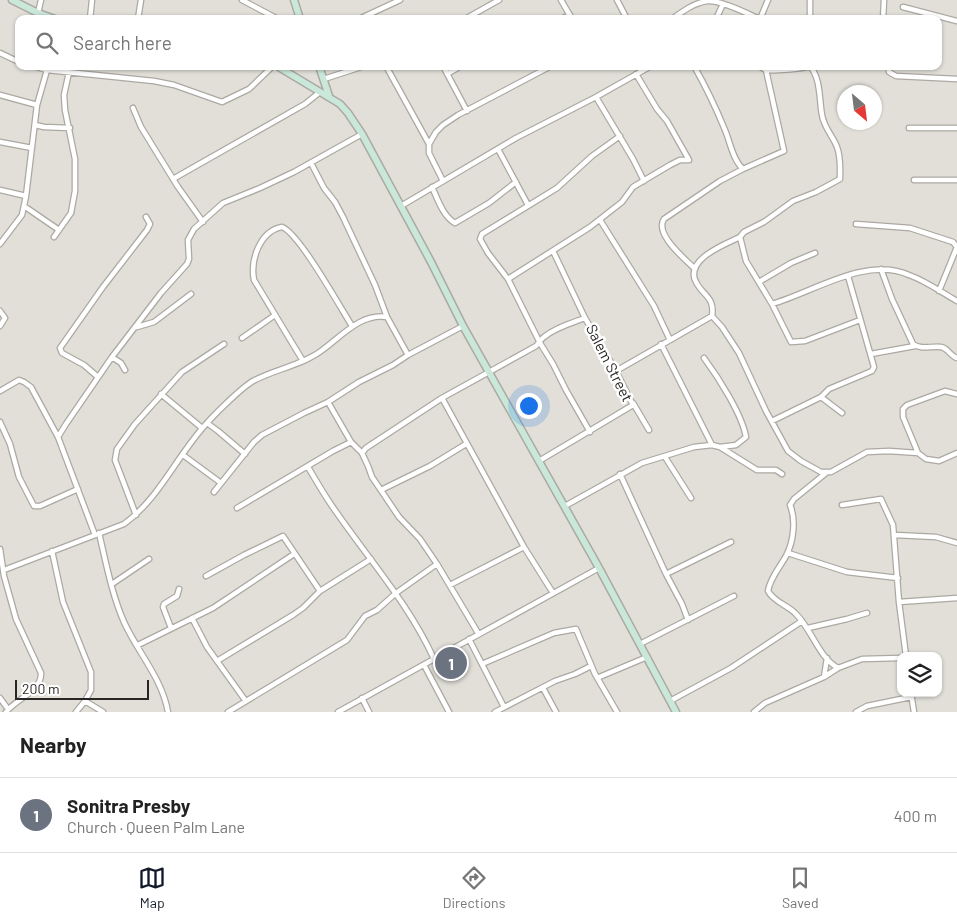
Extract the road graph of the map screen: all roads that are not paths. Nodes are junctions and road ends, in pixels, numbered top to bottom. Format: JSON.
{"nodes":[{"id":1,"x":12,"y":0,"type":"edge"},
{"id":2,"x":41,"y":0,"type":"edge"},
{"id":3,"x":92,"y":0,"type":"edge"},
{"id":4,"x":141,"y":0,"type":"edge"},
{"id":5,"x":242,"y":0,"type":"edge"},
{"id":6,"x":294,"y":0,"type":"edge"},
{"id":7,"x":400,"y":0,"type":"edge"},
{"id":8,"x":499,"y":0,"type":"edge"},
{"id":9,"x":561,"y":0,"type":"edge"},
{"id":10,"x":617,"y":0,"type":"edge"},
{"id":11,"x":768,"y":0,"type":"edge"},
{"id":12,"x":810,"y":0,"type":"edge"},
{"id":13,"x":884,"y":0,"type":"edge"},
{"id":14,"x":723,"y":4,"type":"junction"},
{"id":15,"x":903,"y":7,"type":"dead end"},
{"id":16,"x":38,"y":13,"type":"junction"},
{"id":17,"x":44,"y":15,"type":"edge"},
{"id":18,"x":90,"y":15,"type":"edge"},
{"id":19,"x":139,"y":15,"type":"edge"},
{"id":20,"x":270,"y":15,"type":"edge"},
{"id":21,"x":299,"y":15,"type":"edge"},
{"id":22,"x":368,"y":15,"type":"edge"},
{"id":23,"x":472,"y":15,"type":"edge"},
{"id":24,"x":570,"y":15,"type":"edge"},
{"id":25,"x":626,"y":15,"type":"edge"},
{"id":26,"x":678,"y":15,"type":"edge"},
{"id":27,"x":718,"y":15,"type":"edge"},
{"id":28,"x":749,"y":15,"type":"edge"},
{"id":29,"x":761,"y":15,"type":"edge"},
{"id":30,"x":810,"y":15,"type":"edge"},
{"id":31,"x":883,"y":15,"type":"edge"},
{"id":32,"x":934,"y":15,"type":"edge"},
{"id":33,"x":942,"y":17,"type":"edge"},
{"id":34,"x":957,"y":21,"type":"edge"},
{"id":35,"x":0,"y":53,"type":"edge"},
{"id":36,"x":15,"y":61,"type":"edge"},
{"id":37,"x":47,"y":70,"type":"joint"},
{"id":38,"x":270,"y":70,"type":"edge"},
{"id":39,"x":282,"y":70,"type":"edge"},
{"id":40,"x":321,"y":70,"type":"edge"},
{"id":41,"x":352,"y":70,"type":"edge"},
{"id":42,"x":388,"y":70,"type":"edge"},
{"id":43,"x":445,"y":70,"type":"edge"},
{"id":44,"x":454,"y":70,"type":"edge"},
{"id":45,"x":544,"y":70,"type":"edge"},
{"id":46,"x":644,"y":70,"type":"edge"},
{"id":47,"x":696,"y":70,"type":"edge"},
{"id":48,"x":766,"y":70,"type":"edge"},
{"id":49,"x":812,"y":70,"type":"edge"},
{"id":50,"x":889,"y":70,"type":"edge"},
{"id":51,"x":69,"y":72,"type":"junction"},
{"id":52,"x":447,"y":74,"type":"junction"},
{"id":53,"x":636,"y":74,"type":"junction"},
{"id":54,"x":324,"y":79,"type":"junction"},
{"id":55,"x":957,"y":79,"type":"edge"},
{"id":56,"x":320,"y":92,"type":"junction"},
{"id":57,"x":0,"y":95,"type":"edge"},
{"id":58,"x":329,"y":96,"type":"junction"},
{"id":59,"x":596,"y":97,"type":"junction"},
{"id":60,"x":37,"y":105,"type":"junction"},
{"id":61,"x":133,"y":108,"type":"dead end"},
{"id":62,"x":467,"y":111,"type":"junction"},
{"id":63,"x":35,"y":125,"type":"junction"},
{"id":64,"x":70,"y":128,"type":"junction"},
{"id":65,"x":909,"y":128,"type":"dead end"},
{"id":66,"x":957,"y":128,"type":"edge"},
{"id":67,"x":362,"y":134,"type":"junction"},
{"id":68,"x":620,"y":136,"type":"junction"},
{"id":69,"x":0,"y":142,"type":"edge"},
{"id":70,"x":429,"y":144,"type":"junction"},
{"id":71,"x":32,"y":148,"type":"junction"},
{"id":72,"x":498,"y":148,"type":"junction"},
{"id":73,"x":311,"y":163,"type":"junction"},
{"id":74,"x":743,"y":169,"type":"junction"},
{"id":75,"x":173,"y":179,"type":"junction"},
{"id":76,"x":914,"y":180,"type":"dead end"},
{"id":77,"x":957,"y":180,"type":"edge"},
{"id":78,"x":443,"y":181,"type":"junction"},
{"id":79,"x":644,"y":181,"type":"junction"},
{"id":80,"x":516,"y":182,"type":"junction"},
{"id":81,"x":432,"y":187,"type":"junction"},
{"id":82,"x":0,"y":190,"type":"edge"},
{"id":83,"x":26,"y":196,"type":"junction"},
{"id":84,"x":528,"y":205,"type":"junction"},
{"id":85,"x":24,"y":206,"type":"junction"},
{"id":86,"x":401,"y":206,"type":"junction"},
{"id":87,"x":146,"y":217,"type":"dead end"},
{"id":88,"x":600,"y":220,"type":"junction"},
{"id":89,"x":202,"y":222,"type":"junction"},
{"id":90,"x":856,"y":224,"type":"dead end"},
{"id":91,"x":59,"y":230,"type":"junction"},
{"id":92,"x":54,"y":237,"type":"dead end"},
{"id":93,"x":740,"y":237,"type":"junction"},
{"id":94,"x":0,"y":244,"type":"edge"},
{"id":95,"x":553,"y":251,"type":"junction"},
{"id":96,"x":814,"y":253,"type":"dead end"},
{"id":97,"x":695,"y":269,"type":"junction"},
{"id":98,"x":881,"y":269,"type":"junction"},
{"id":99,"x":848,"y":276,"type":"junction"},
{"id":100,"x":508,"y":279,"type":"junction"},
{"id":101,"x":759,"y":282,"type":"junction"},
{"id":102,"x":939,"y":291,"type":"junction"},
{"id":103,"x":191,"y":294,"type":"dead end"},
{"id":104,"x":957,"y":301,"type":"edge"},
{"id":105,"x":772,"y":304,"type":"junction"},
{"id":106,"x":0,"y":310,"type":"edge"},
{"id":107,"x":275,"y":315,"type":"junction"},
{"id":108,"x":712,"y":316,"type":"junction"},
{"id":109,"x":387,"y":317,"type":"junction"},
{"id":110,"x":585,"y":318,"type":"junction"},
{"id":111,"x":860,"y":320,"type":"junction"},
{"id":112,"x":0,"y":326,"type":"edge"},
{"id":113,"x":352,"y":326,"type":"junction"},
{"id":114,"x":463,"y":326,"type":"junction"},
{"id":115,"x":135,"y":328,"type":"junction"},
{"id":116,"x":242,"y":338,"type":"dead end"},
{"id":117,"x":670,"y":340,"type":"junction"},
{"id":118,"x":540,"y":343,"type":"junction"},
{"id":119,"x":224,"y":344,"type":"dead end"},
{"id":120,"x":661,"y":344,"type":"junction"},
{"id":121,"x":915,"y":346,"type":"junction"},
{"id":122,"x":871,"y":354,"type":"junction"},
{"id":123,"x":408,"y":356,"type":"junction"},
{"id":124,"x":112,"y":357,"type":"junction"},
{"id":125,"x":704,"y":358,"type":"dead end"},
{"id":126,"x":957,"y":358,"type":"edge"},
{"id":127,"x":304,"y":361,"type":"junction"},
{"id":128,"x":125,"y":370,"type":"dead end"},
{"id":129,"x":616,"y":371,"type":"junction"},
{"id":130,"x":489,"y":372,"type":"junction"},
{"id":131,"x":98,"y":377,"type":"junction"},
{"id":132,"x":0,"y":390,"type":"edge"},
{"id":133,"x":161,"y":394,"type":"junction"},
{"id":134,"x":957,"y":394,"type":"edge"},
{"id":135,"x":442,"y":398,"type":"junction"},
{"id":136,"x":821,"y":398,"type":"junction"},
{"id":137,"x":328,"y":402,"type":"junction"},
{"id":138,"x":632,"y":402,"type":"junction"},
{"id":139,"x":842,"y":414,"type":"dead end"},
{"id":140,"x":772,"y":421,"type":"junction"},
{"id":141,"x":0,"y":422,"type":"edge"},
{"id":142,"x":207,"y":423,"type":"junction"},
{"id":143,"x":202,"y":428,"type":"junction"},
{"id":144,"x":649,"y":430,"type":"dead end"},
{"id":145,"x":590,"y":432,"type":"junction"},
{"id":146,"x":58,"y":437,"type":"junction"},
{"id":147,"x":351,"y":442,"type":"junction"},
{"id":148,"x":466,"y":444,"type":"junction"},
{"id":149,"x":712,"y":445,"type":"junction"},
{"id":150,"x":720,"y":447,"type":"junction"},
{"id":151,"x":362,"y":453,"type":"junction"},
{"id":152,"x":918,"y":453,"type":"junction"},
{"id":153,"x":957,"y":453,"type":"edge"},
{"id":154,"x":244,"y":454,"type":"junction"},
{"id":155,"x":183,"y":455,"type":"junction"},
{"id":156,"x":665,"y":457,"type":"junction"},
{"id":157,"x":540,"y":461,"type":"junction"},
{"id":158,"x":308,"y":467,"type":"junction"},
{"id":159,"x":826,"y":473,"type":"junction"},
{"id":160,"x":620,"y":474,"type":"junction"},
{"id":161,"x":782,"y":474,"type":"dead end"},
{"id":162,"x":221,"y":483,"type":"junction"},
{"id":163,"x":78,"y":489,"type":"junction"},
{"id":164,"x":381,"y":490,"type":"junction"},
{"id":165,"x":214,"y":492,"type":"dead end"},
{"id":166,"x":691,"y":498,"type":"dead end"},
{"id":167,"x":842,"y":505,"type":"dead end"},
{"id":168,"x":566,"y":506,"type":"junction"},
{"id":169,"x":237,"y":508,"type":"dead end"},
{"id":170,"x":136,"y":515,"type":"junction"},
{"id":171,"x":97,"y":534,"type":"junction"},
{"id":172,"x":894,"y":535,"type":"junction"},
{"id":173,"x":731,"y":542,"type":"dead end"},
{"id":174,"x":957,"y":543,"type":"edge"},
{"id":175,"x":524,"y":547,"type":"junction"},
{"id":176,"x":0,"y":549,"type":"edge"},
{"id":177,"x":52,"y":551,"type":"junction"},
{"id":178,"x":788,"y":553,"type":"junction"},
{"id":179,"x":294,"y":554,"type":"junction"},
{"id":180,"x":149,"y":559,"type":"dead end"},
{"id":181,"x":371,"y":559,"type":"junction"},
{"id":182,"x":437,"y":564,"type":"junction"},
{"id":183,"x":599,"y":568,"type":"junction"},
{"id":184,"x":4,"y":570,"type":"junction"},
{"id":185,"x":666,"y":574,"type":"junction"},
{"id":186,"x":206,"y":576,"type":"dead end"},
{"id":187,"x":898,"y":578,"type":"junction"},
{"id":188,"x":112,"y":584,"type":"junction"},
{"id":189,"x":450,"y":585,"type":"junction"},
{"id":190,"x":179,"y":589,"type":"dead end"},
{"id":191,"x":320,"y":591,"type":"junction"},
{"id":192,"x":396,"y":593,"type":"junction"},
{"id":193,"x":553,"y":593,"type":"junction"},
{"id":194,"x":734,"y":596,"type":"dead end"},
{"id":195,"x":957,"y":598,"type":"edge"},
{"id":196,"x":899,"y":602,"type":"junction"},
{"id":197,"x":867,"y":613,"type":"dead end"},
{"id":198,"x":192,"y":618,"type":"junction"},
{"id":199,"x":688,"y":620,"type":"junction"},
{"id":200,"x":802,"y":621,"type":"junction"},
{"id":201,"x":171,"y":628,"type":"junction"},
{"id":202,"x":808,"y":628,"type":"junction"},
{"id":203,"x":478,"y":634,"type":"junction"},
{"id":204,"x":469,"y":639,"type":"junction"},
{"id":205,"x":640,"y":644,"type":"junction"},
{"id":206,"x":138,"y":645,"type":"junction"},
{"id":207,"x":905,"y":652,"type":"edge"},
{"id":208,"x":647,"y":657,"type":"junction"},
{"id":209,"x":827,"y":658,"type":"junction"},
{"id":210,"x":897,"y":658,"type":"edge"},
{"id":211,"x":434,"y":659,"type":"junction"},
{"id":212,"x":217,"y":660,"type":"junction"},
{"id":213,"x":482,"y":664,"type":"junction"},
{"id":214,"x":424,"y":665,"type":"junction"},
{"id":215,"x":591,"y":666,"type":"junction"},
{"id":216,"x":838,"y":668,"type":"junction"},
{"id":217,"x":824,"y":677,"type":"junction"},
{"id":218,"x":597,"y":678,"type":"junction"},
{"id":219,"x":544,"y":688,"type":"junction"},
{"id":220,"x":903,"y":697,"type":"edge"},
{"id":221,"x":911,"y":697,"type":"edge"},
{"id":222,"x":0,"y":698,"type":"edge"},
{"id":223,"x":362,"y":698,"type":"junction"},
{"id":224,"x":245,"y":700,"type":"junction"},
{"id":225,"x":85,"y":701,"type":"junction"},
{"id":226,"x":670,"y":701,"type":"junction"},
{"id":227,"x":504,"y":707,"type":"junction"},
{"id":228,"x":7,"y":710,"type":"edge"},
{"id":229,"x":76,"y":712,"type":"edge"},
{"id":230,"x":103,"y":712,"type":"edge"},
{"id":231,"x":168,"y":712,"type":"edge"},
{"id":232,"x":228,"y":712,"type":"edge"},
{"id":233,"x":338,"y":712,"type":"edge"},
{"id":234,"x":368,"y":712,"type":"edge"},
{"id":235,"x":449,"y":712,"type":"edge"},
{"id":236,"x":495,"y":712,"type":"edge"},
{"id":237,"x":556,"y":712,"type":"edge"},
{"id":238,"x":617,"y":712,"type":"edge"},
{"id":239,"x":676,"y":712,"type":"edge"},
{"id":240,"x":754,"y":712,"type":"edge"},
{"id":241,"x":856,"y":712,"type":"edge"},
{"id":242,"x":914,"y":712,"type":"edge"}],
"edges":[{"from":1,"to":16,"type":"street"},
{"from":2,"to":16,"type":"street"},
{"from":3,"to":18,"type":"street"},
{"from":4,"to":19,"type":"street"},
{"from":5,"to":20,"type":"street"},
{"from":6,"to":21,"type":"street"},
{"from":7,"to":22,"type":"street"},
{"from":8,"to":23,"type":"street"},
{"from":9,"to":24,"type":"street"},
{"from":10,"to":25,"type":"street"},
{"from":11,"to":29,"type":"street"},
{"from":12,"to":30,"type":"street"},
{"from":13,"to":31,"type":"street"},
{"from":14,"to":26,"type":"street"},
{"from":14,"to":27,"type":"street"},
{"from":14,"to":28,"type":"street"},
{"from":15,"to":32,"type":"street"},
{"from":16,"to":17,"type":"street"},
{"from":33,"to":34,"type":"street"},
{"from":35,"to":36,"type":"street"},
{"from":37,"to":51,"type":"street"},
{"from":37,"to":60,"type":"street"},
{"from":38,"to":51,"type":"street"},
{"from":39,"to":56,"type":"street"},
{"from":40,"to":54,"type":"street"},
{"from":41,"to":54,"type":"street"},
{"from":42,"to":70,"type":"street"},
{"from":43,"to":52,"type":"street"},
{"from":44,"to":52,"type":"street"},
{"from":45,"to":62,"type":"street"},
{"from":46,"to":53,"type":"street"},
{"from":47,"to":74,"type":"street"},
{"from":48,"to":74,"type":"street"},
{"from":49,"to":93,"type":"street"},
{"from":50,"to":55,"type":"street"},
{"from":51,"to":64,"type":"street"},
{"from":52,"to":62,"type":"street"},
{"from":53,"to":59,"type":"street"},
{"from":53,"to":79,"type":"street"},
{"from":54,"to":58,"type":"street"},
{"from":56,"to":58,"type":"street"},
{"from":56,"to":75,"type":"street"},
{"from":57,"to":60,"type":"street"},
{"from":58,"to":67,"type":"street"},
{"from":59,"to":68,"type":"street"},
{"from":59,"to":72,"type":"street"},
{"from":60,"to":63,"type":"street"},
{"from":61,"to":75,"type":"street"},
{"from":62,"to":70,"type":"street"},
{"from":63,"to":64,"type":"street"},
{"from":63,"to":71,"type":"street"},
{"from":64,"to":91,"type":"street"},
{"from":65,"to":66,"type":"street"},
{"from":67,"to":73,"type":"street"},
{"from":67,"to":86,"type":"street"},
{"from":68,"to":79,"type":"street"},
{"from":68,"to":84,"type":"street"},
{"from":69,"to":71,"type":"street"},
{"from":70,"to":78,"type":"street"},
{"from":71,"to":83,"type":"street"},
{"from":72,"to":78,"type":"street"},
{"from":72,"to":80,"type":"street"},
{"from":73,"to":89,"type":"street"},
{"from":73,"to":109,"type":"street"},
{"from":74,"to":97,"type":"street"},
{"from":75,"to":89,"type":"street"},
{"from":76,"to":77,"type":"street"},
{"from":78,"to":81,"type":"street"},
{"from":79,"to":88,"type":"street"},
{"from":80,"to":81,"type":"street"},
{"from":80,"to":84,"type":"street"},
{"from":81,"to":86,"type":"street"},
{"from":82,"to":83,"type":"street"},
{"from":83,"to":85,"type":"street"},
{"from":84,"to":100,"type":"street"},
{"from":85,"to":91,"type":"street"},
{"from":85,"to":94,"type":"street"},
{"from":86,"to":114,"type":"street"},
{"from":87,"to":131,"type":"street"},
{"from":88,"to":95,"type":"street"},
{"from":88,"to":117,"type":"street"},
{"from":89,"to":115,"type":"street"},
{"from":90,"to":102,"type":"street"},
{"from":91,"to":92,"type":"street"},
{"from":93,"to":97,"type":"street"},
{"from":93,"to":101,"type":"street"},
{"from":95,"to":100,"type":"street"},
{"from":95,"to":110,"type":"street","name":"Salem Street"},
{"from":96,"to":101,"type":"street"},
{"from":97,"to":108,"type":"street"},
{"from":98,"to":99,"type":"street"},
{"from":98,"to":102,"type":"street"},
{"from":98,"to":121,"type":"street"},
{"from":99,"to":105,"type":"street"},
{"from":99,"to":111,"type":"street"},
{"from":100,"to":118,"type":"street"},
{"from":101,"to":105,"type":"street"},
{"from":102,"to":104,"type":"street"},
{"from":103,"to":115,"type":"street"},
{"from":105,"to":111,"type":"street"},
{"from":106,"to":112,"type":"street"},
{"from":107,"to":113,"type":"street"},
{"from":107,"to":116,"type":"street"},
{"from":107,"to":127,"type":"street"},
{"from":108,"to":117,"type":"street"},
{"from":108,"to":140,"type":"street"},
{"from":109,"to":113,"type":"street"},
{"from":109,"to":123,"type":"street"},
{"from":110,"to":118,"type":"street"},
{"from":110,"to":129,"type":"street","name":"Salem Street"},
{"from":111,"to":122,"type":"street"},
{"from":113,"to":127,"type":"street"},
{"from":114,"to":123,"type":"street"},
{"from":114,"to":130,"type":"street"},
{"from":115,"to":124,"type":"street"},
{"from":117,"to":120,"type":"street"},
{"from":118,"to":130,"type":"street"},
{"from":118,"to":145,"type":"street"},
{"from":119,"to":133,"type":"street"},
{"from":120,"to":129,"type":"street"},
{"from":120,"to":149,"type":"street"},
{"from":121,"to":122,"type":"street"},
{"from":121,"to":126,"type":"street"},
{"from":122,"to":136,"type":"street"},
{"from":123,"to":137,"type":"street"},
{"from":124,"to":128,"type":"street"},
{"from":124,"to":131,"type":"street"},
{"from":125,"to":150,"type":"street"},
{"from":127,"to":142,"type":"street"},
{"from":129,"to":138,"type":"street","name":"Salem Street"},
{"from":130,"to":135,"type":"street"},
{"from":130,"to":157,"type":"street"},
{"from":131,"to":146,"type":"street"},
{"from":132,"to":146,"type":"street"},
{"from":133,"to":143,"type":"street"},
{"from":133,"to":170,"type":"street"},
{"from":134,"to":152,"type":"street"},
{"from":135,"to":148,"type":"street"},
{"from":135,"to":151,"type":"street"},
{"from":136,"to":139,"type":"street"},
{"from":136,"to":140,"type":"street"},
{"from":137,"to":147,"type":"street"},
{"from":137,"to":154,"type":"street"},
{"from":138,"to":144,"type":"street"},
{"from":138,"to":145,"type":"street","name":"Salem Street"},
{"from":140,"to":159,"type":"street"},
{"from":141,"to":163,"type":"street"},
{"from":142,"to":143,"type":"street"},
{"from":142,"to":154,"type":"street"},
{"from":143,"to":155,"type":"street"},
{"from":145,"to":157,"type":"street","name":"Salem Street"},
{"from":146,"to":163,"type":"street"},
{"from":147,"to":151,"type":"street"},
{"from":147,"to":158,"type":"street"},
{"from":148,"to":164,"type":"street"},
{"from":148,"to":175,"type":"street"},
{"from":149,"to":150,"type":"street"},
{"from":149,"to":156,"type":"street"},
{"from":150,"to":161,"type":"street"},
{"from":151,"to":164,"type":"street"},
{"from":152,"to":153,"type":"street"},
{"from":152,"to":159,"type":"street"},
{"from":154,"to":162,"type":"street"},
{"from":155,"to":162,"type":"street"},
{"from":155,"to":170,"type":"street"},
{"from":156,"to":160,"type":"street"},
{"from":156,"to":166,"type":"street"},
{"from":157,"to":168,"type":"street"},
{"from":158,"to":169,"type":"street"},
{"from":158,"to":181,"type":"street"},
{"from":159,"to":178,"type":"street"},
{"from":160,"to":168,"type":"street"},
{"from":160,"to":185,"type":"street"},
{"from":162,"to":165,"type":"street"},
{"from":163,"to":171,"type":"street"},
{"from":164,"to":182,"type":"street"},
{"from":167,"to":172,"type":"street"},
{"from":168,"to":183,"type":"street"},
{"from":170,"to":171,"type":"street"},
{"from":171,"to":177,"type":"street"},
{"from":171,"to":188,"type":"street"},
{"from":172,"to":174,"type":"street"},
{"from":172,"to":187,"type":"street"},
{"from":173,"to":185,"type":"street"},
{"from":175,"to":189,"type":"street"},
{"from":175,"to":193,"type":"street"},
{"from":176,"to":184,"type":"street"},
{"from":177,"to":184,"type":"street"},
{"from":177,"to":225,"type":"street"},
{"from":178,"to":187,"type":"street"},
{"from":178,"to":200,"type":"street"},
{"from":179,"to":186,"type":"street"},
{"from":179,"to":191,"type":"street"},
{"from":179,"to":198,"type":"street"},
{"from":180,"to":188,"type":"street"},
{"from":181,"to":191,"type":"street"},
{"from":181,"to":192,"type":"street"},
{"from":182,"to":189,"type":"street"},
{"from":182,"to":192,"type":"street"},
{"from":183,"to":193,"type":"street"},
{"from":183,"to":205,"type":"street"},
{"from":184,"to":228,"type":"street"},
{"from":185,"to":199,"type":"street"},
{"from":187,"to":196,"type":"street"},
{"from":188,"to":206,"type":"street"},
{"from":189,"to":203,"type":"street"},
{"from":190,"to":201,"type":"street"},
{"from":191,"to":212,"type":"street"},
{"from":192,"to":211,"type":"street"},
{"from":192,"to":224,"type":"street"},
{"from":193,"to":203,"type":"street"},
{"from":194,"to":199,"type":"street"},
{"from":195,"to":196,"type":"street"},
{"from":196,"to":207,"type":"street"},
{"from":197,"to":202,"type":"street"},
{"from":198,"to":201,"type":"street"},
{"from":198,"to":212,"type":"street"},
{"from":199,"to":205,"type":"street"},
{"from":200,"to":202,"type":"street"},
{"from":200,"to":226,"type":"street"},
{"from":201,"to":206,"type":"street"},
{"from":202,"to":209,"type":"street"},
{"from":203,"to":204,"type":"street"},
{"from":204,"to":211,"type":"street"},
{"from":204,"to":213,"type":"street"},
{"from":205,"to":208,"type":"street"},
{"from":206,"to":231,"type":"street"},
{"from":208,"to":218,"type":"street"},
{"from":208,"to":226,"type":"street"},
{"from":209,"to":216,"type":"street"},
{"from":209,"to":217,"type":"street"},
{"from":210,"to":216,"type":"street"},
{"from":211,"to":214,"type":"street"},
{"from":212,"to":224,"type":"street"},
{"from":213,"to":215,"type":"street"},
{"from":213,"to":227,"type":"street"},
{"from":214,"to":223,"type":"street"},
{"from":214,"to":235,"type":"street"},
{"from":215,"to":218,"type":"street"},
{"from":215,"to":219,"type":"street"},
{"from":216,"to":217,"type":"street"},
{"from":217,"to":240,"type":"street"},
{"from":218,"to":238,"type":"street"},
{"from":219,"to":227,"type":"street"},
{"from":219,"to":237,"type":"street"},
{"from":220,"to":241,"type":"street"},
{"from":221,"to":242,"type":"street"},
{"from":222,"to":228,"type":"street"},
{"from":223,"to":233,"type":"street"},
{"from":223,"to":234,"type":"street"},
{"from":224,"to":232,"type":"street"},
{"from":225,"to":229,"type":"street"},
{"from":225,"to":230,"type":"street"},
{"from":226,"to":239,"type":"street"},
{"from":227,"to":236,"type":"street"}]}
